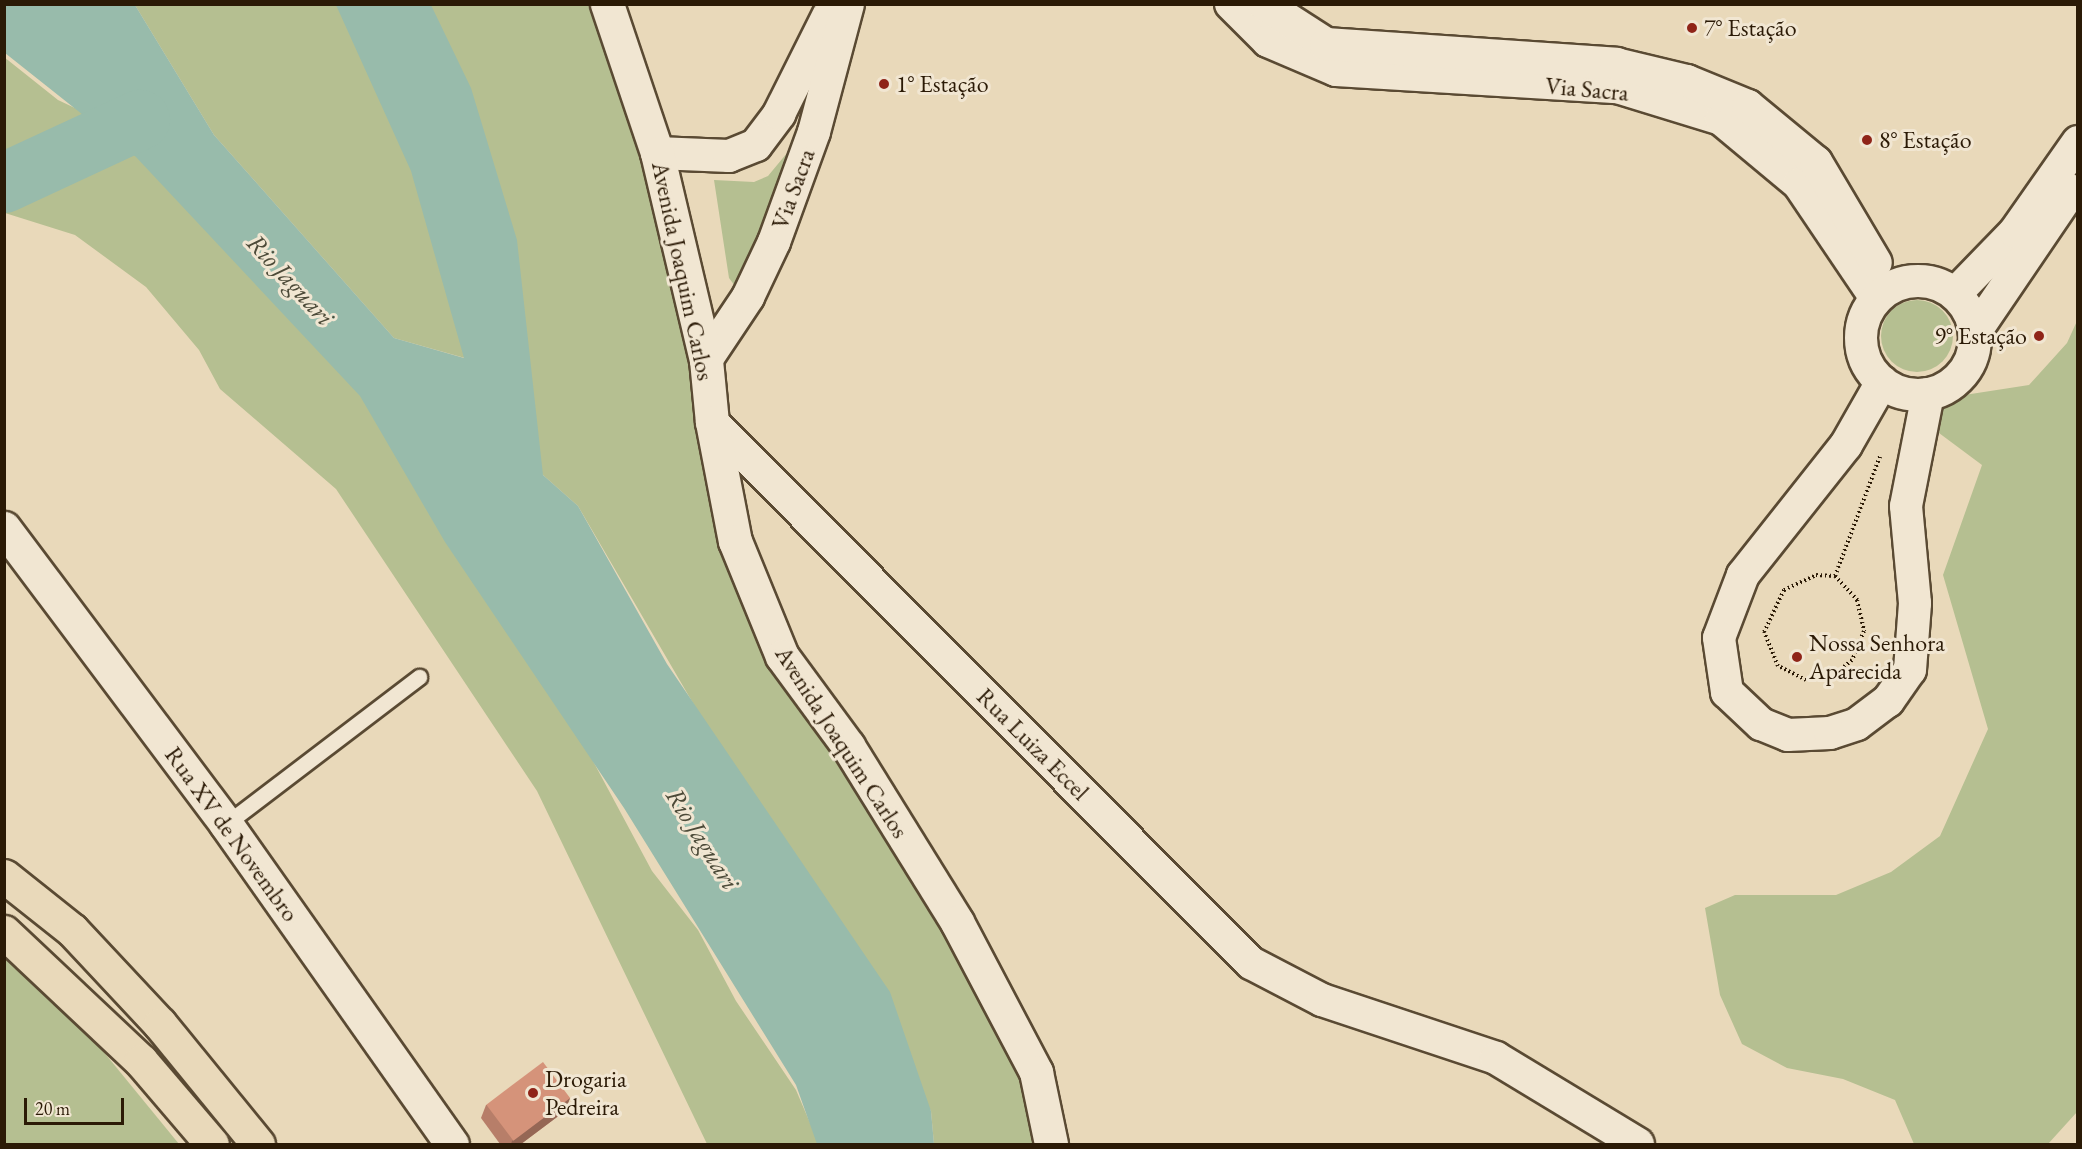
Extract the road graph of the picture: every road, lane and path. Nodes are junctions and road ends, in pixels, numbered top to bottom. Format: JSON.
{"nodes":[{"id":1,"x":607,"y":4,"type":"edge"},
{"id":2,"x":1231,"y":4,"type":"edge"},
{"id":3,"x":1264,"y":4,"type":"edge"},
{"id":4,"x":839,"y":8,"type":"edge"},
{"id":5,"x":1549,"y":72,"type":"junction"},
{"id":6,"x":2078,"y":142,"type":"edge"},
{"id":7,"x":657,"y":153,"type":"junction"},
{"id":8,"x":2078,"y":182,"type":"edge"},
{"id":9,"x":1883,"y":293,"type":"junction"},
{"id":10,"x":1955,"y":294,"type":"junction"},
{"id":11,"x":1975,"y":332,"type":"junction"},
{"id":12,"x":706,"y":360,"type":"junction"},
{"id":13,"x":1882,"y":382,"type":"junction"},
{"id":14,"x":1928,"y":394,"type":"junction"},
{"id":15,"x":712,"y":422,"type":"junction"},
{"id":16,"x":1882,"y":447,"type":"dead end"},
{"id":17,"x":4,"y":528,"type":"edge"},
{"id":18,"x":1835,"y":576,"type":"junction"},
{"id":19,"x":419,"y":677,"type":"dead end"},
{"id":20,"x":226,"y":824,"type":"junction"},
{"id":21,"x":4,"y":876,"type":"edge"},
{"id":22,"x":4,"y":932,"type":"edge"},
{"id":23,"x":212,"y":1144,"type":"edge"},
{"id":24,"x":258,"y":1144,"type":"edge"},
{"id":25,"x":452,"y":1144,"type":"edge"},
{"id":26,"x":1051,"y":1144,"type":"edge"},
{"id":27,"x":1638,"y":1144,"type":"edge"}],
"edges":[{"from":1,"to":7,"type":"street","name":"Avenida Joaquim Carlos"},
{"from":2,"to":5,"type":"street","name":"Via Sacra"},
{"from":3,"to":5,"type":"street","name":"Via Sacra"},
{"from":4,"to":7,"type":"street","name":"Via Sacra"},
{"from":4,"to":12,"type":"street","name":"Via Sacra"},
{"from":5,"to":9,"type":"street","name":"Via Sacra"},
{"from":6,"to":10,"type":"street"},
{"from":7,"to":12,"type":"street","name":"Avenida Joaquim Carlos"},
{"from":8,"to":11,"type":"street"},
{"from":9,"to":10,"type":"street"},
{"from":9,"to":13,"type":"street"},
{"from":10,"to":11,"type":"street"},
{"from":11,"to":14,"type":"street"},
{"from":12,"to":15,"type":"street","name":"Avenida Joaquim Carlos"},
{"from":13,"to":14,"type":"street"},
{"from":13,"to":14,"type":"street"},
{"from":15,"to":26,"type":"street","name":"Avenida Joaquim Carlos"},
{"from":15,"to":27,"type":"street","name":"Rua Luiza Eccel"},
{"from":16,"to":18,"type":"path"},
{"from":17,"to":20,"type":"street","name":"Rua XV de Novembro"},
{"from":18,"to":18,"type":"path"},
{"from":19,"to":20,"type":"lane"},
{"from":20,"to":25,"type":"street","name":"Rua XV de Novembro"},
{"from":21,"to":24,"type":"main road"},
{"from":22,"to":23,"type":"main road"}]}
